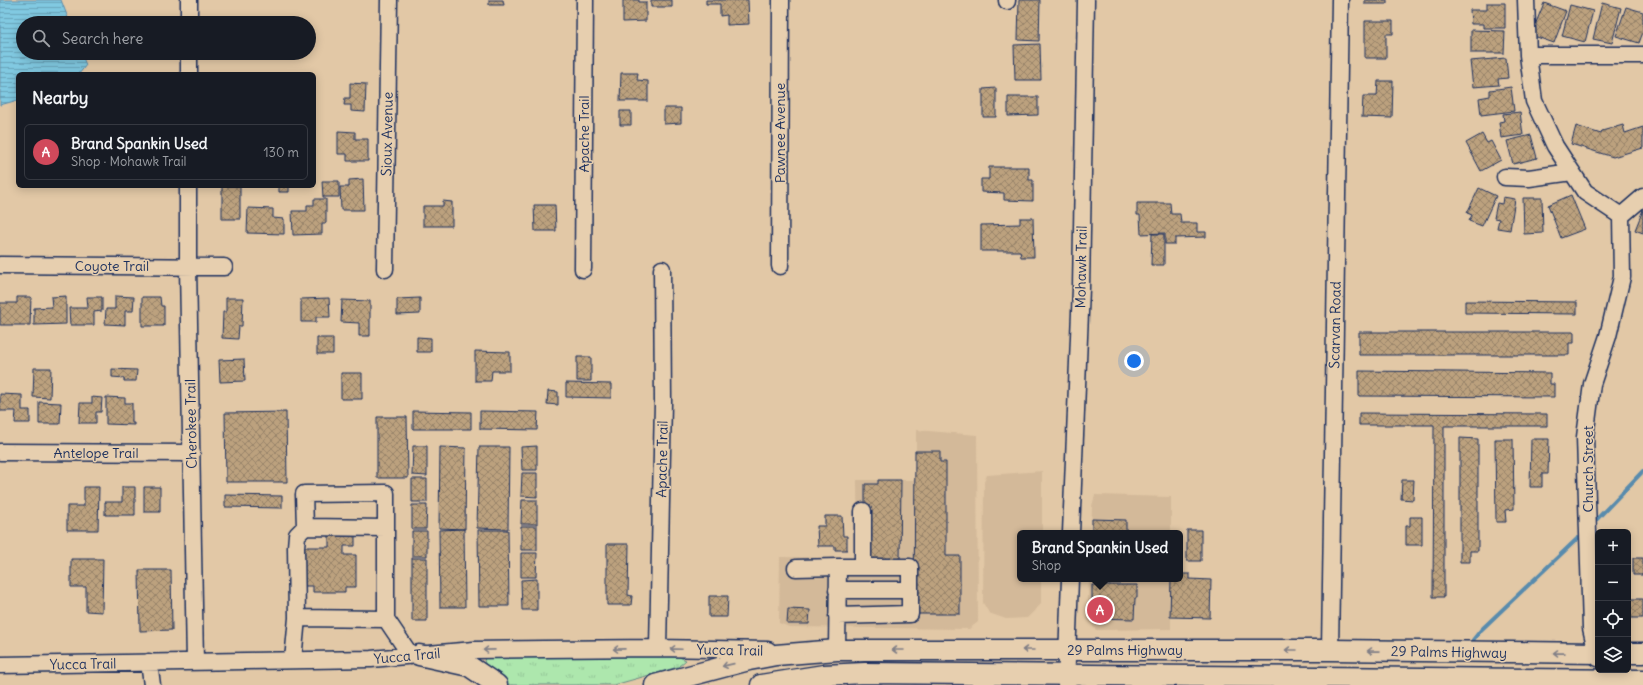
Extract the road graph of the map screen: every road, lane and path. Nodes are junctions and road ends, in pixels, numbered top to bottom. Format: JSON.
{"nodes":[{"id":1,"x":189,"y":0,"type":"edge"},
{"id":2,"x":389,"y":0,"type":"edge"},
{"id":3,"x":585,"y":0,"type":"edge"},
{"id":4,"x":781,"y":0,"type":"edge"},
{"id":5,"x":1086,"y":0,"type":"edge"},
{"id":6,"x":1340,"y":0,"type":"edge"},
{"id":7,"x":1526,"y":0,"type":"edge"},
{"id":8,"x":189,"y":16,"type":"edge"},
{"id":9,"x":1528,"y":55,"type":"junction"},
{"id":10,"x":1643,"y":55,"type":"edge"},
{"id":11,"x":189,"y":60,"type":"edge"},
{"id":12,"x":189,"y":72,"type":"edge"},
{"id":13,"x":1572,"y":172,"type":"junction"},
{"id":14,"x":1505,"y":177,"type":"dead end"},
{"id":15,"x":188,"y":188,"type":"edge"},
{"id":16,"x":1643,"y":197,"type":"edge"},
{"id":17,"x":1621,"y":216,"type":"junction"},
{"id":18,"x":0,"y":265,"type":"edge"},
{"id":19,"x":780,"y":266,"type":"dead end"},
{"id":20,"x":188,"y":267,"type":"junction"},
{"id":21,"x":224,"y":267,"type":"dead end"},
{"id":22,"x":385,"y":269,"type":"dead end"},
{"id":23,"x":583,"y":269,"type":"dead end"},
{"id":24,"x":662,"y":269,"type":"dead end"},
{"id":25,"x":0,"y":452,"type":"edge"},
{"id":26,"x":192,"y":453,"type":"junction"},
{"id":27,"x":863,"y":510,"type":"dead end"},
{"id":28,"x":305,"y":527,"type":"junction"},
{"id":29,"x":386,"y":528,"type":"junction"},
{"id":30,"x":1071,"y":530,"type":"edge"},
{"id":31,"x":838,"y":567,"type":"junction"},
{"id":32,"x":863,"y":567,"type":"junction"},
{"id":33,"x":796,"y":568,"type":"dead end"},
{"id":34,"x":1070,"y":582,"type":"edge"},
{"id":35,"x":837,"y":590,"type":"junction"},
{"id":36,"x":910,"y":590,"type":"junction"},
{"id":37,"x":837,"y":616,"type":"junction"},
{"id":38,"x":297,"y":618,"type":"junction"},
{"id":39,"x":386,"y":619,"type":"junction"},
{"id":40,"x":1595,"y":642,"type":"edge"},
{"id":41,"x":658,"y":648,"type":"junction"},
{"id":42,"x":836,"y":650,"type":"junction"},
{"id":43,"x":1067,"y":650,"type":"junction"},
{"id":44,"x":1330,"y":650,"type":"junction"},
{"id":45,"x":813,"y":651,"type":"junction"},
{"id":46,"x":1595,"y":653,"type":"edge"},
{"id":47,"x":1631,"y":653,"type":"edge"},
{"id":48,"x":1643,"y":653,"type":"edge"},
{"id":49,"x":415,"y":655,"type":"junction"},
{"id":50,"x":293,"y":660,"type":"junction"},
{"id":51,"x":150,"y":662,"type":"junction"},
{"id":52,"x":195,"y":662,"type":"junction"},
{"id":53,"x":0,"y":665,"type":"edge"},
{"id":54,"x":1600,"y":678,"type":"edge"},
{"id":55,"x":911,"y":679,"type":"edge"},
{"id":56,"x":1066,"y":680,"type":"edge"},
{"id":57,"x":1643,"y":680,"type":"edge"},
{"id":58,"x":1357,"y":681,"type":"edge"},
{"id":59,"x":782,"y":683,"type":"edge"},
{"id":60,"x":152,"y":685,"type":"edge"},
{"id":61,"x":497,"y":685,"type":"edge"},
{"id":62,"x":655,"y":685,"type":"edge"},
{"id":63,"x":761,"y":685,"type":"edge"}],
"edges":[{"from":1,"to":8,"type":"street"},
{"from":2,"to":22,"type":"street","name":"Sioux Avenue"},
{"from":3,"to":23,"type":"street","name":"Apache Trail"},
{"from":4,"to":19,"type":"street","name":"Pawnee Avenue"},
{"from":5,"to":30,"type":"street","name":"Mohawk Trail"},
{"from":6,"to":44,"type":"street","name":"Scarvan Road"},
{"from":7,"to":9,"type":"street"},
{"from":9,"to":10,"type":"street"},
{"from":9,"to":13,"type":"street"},
{"from":11,"to":12,"type":"street"},
{"from":13,"to":14,"type":"street"},
{"from":13,"to":17,"type":"street"},
{"from":15,"to":20,"type":"street","name":"Cherokee Trail"},
{"from":16,"to":17,"type":"street"},
{"from":17,"to":40,"type":"street","name":"Church Street"},
{"from":18,"to":20,"type":"street","name":"Coyote Trail"},
{"from":20,"to":21,"type":"street","name":"Coyote Trail"},
{"from":20,"to":26,"type":"street","name":"Cherokee Trail"},
{"from":24,"to":41,"type":"street","name":"Apache Trail"},
{"from":25,"to":26,"type":"street","name":"Antelope Trail"},
{"from":26,"to":52,"type":"street","name":"Cherokee Trail"},
{"from":27,"to":32,"type":"street"},
{"from":28,"to":29,"type":"street"},
{"from":28,"to":29,"type":"street"},
{"from":28,"to":38,"type":"street"},
{"from":29,"to":39,"type":"street"},
{"from":31,"to":32,"type":"street"},
{"from":31,"to":33,"type":"street"},
{"from":31,"to":35,"type":"street"},
{"from":32,"to":36,"type":"street"},
{"from":34,"to":43,"type":"street"},
{"from":35,"to":36,"type":"street"},
{"from":35,"to":37,"type":"street"},
{"from":36,"to":37,"type":"street"},
{"from":37,"to":42,"type":"street"},
{"from":38,"to":39,"type":"street"},
{"from":38,"to":50,"type":"street"},
{"from":39,"to":49,"type":"street"},
{"from":45,"to":41,"type":"street","name":"Yucca Trail","one_way":true},
{"from":41,"to":49,"type":"street","name":"Yucca Trail","one_way":true},
{"from":43,"to":42,"type":"main road","name":"29 Palms Highway","one_way":true},
{"from":42,"to":45,"type":"main road","name":"29 Palms Highway"},
{"from":44,"to":43,"type":"main road","name":"29 Palms Highway","one_way":true},
{"from":43,"to":56,"type":"street"},
{"from":46,"to":44,"type":"main road","name":"29 Palms Highway","one_way":true},
{"from":45,"to":62,"type":"main road","name":"29 Palms Highway","one_way":true},
{"from":47,"to":48,"type":"main road"},
{"from":49,"to":50,"type":"street","name":"Yucca Trail"},
{"from":49,"to":61,"type":"main road"},
{"from":50,"to":52,"type":"street","name":"Yucca Trail"},
{"from":51,"to":52,"type":"street","name":"Yucca Trail"},
{"from":51,"to":53,"type":"street","name":"Yucca Trail"},
{"from":51,"to":60,"type":"street"},
{"from":54,"to":57,"type":"main road","name":"29 Palms Highway"},
{"from":54,"to":58,"type":"main road","name":"29 Palms Highway"},
{"from":55,"to":56,"type":"main road","name":"29 Palms Highway"},
{"from":55,"to":59,"type":"main road","name":"29 Palms Highway"},
{"from":56,"to":58,"type":"main road","name":"29 Palms Highway"},
{"from":59,"to":63,"type":"main road","name":"29 Palms Highway"}]}
